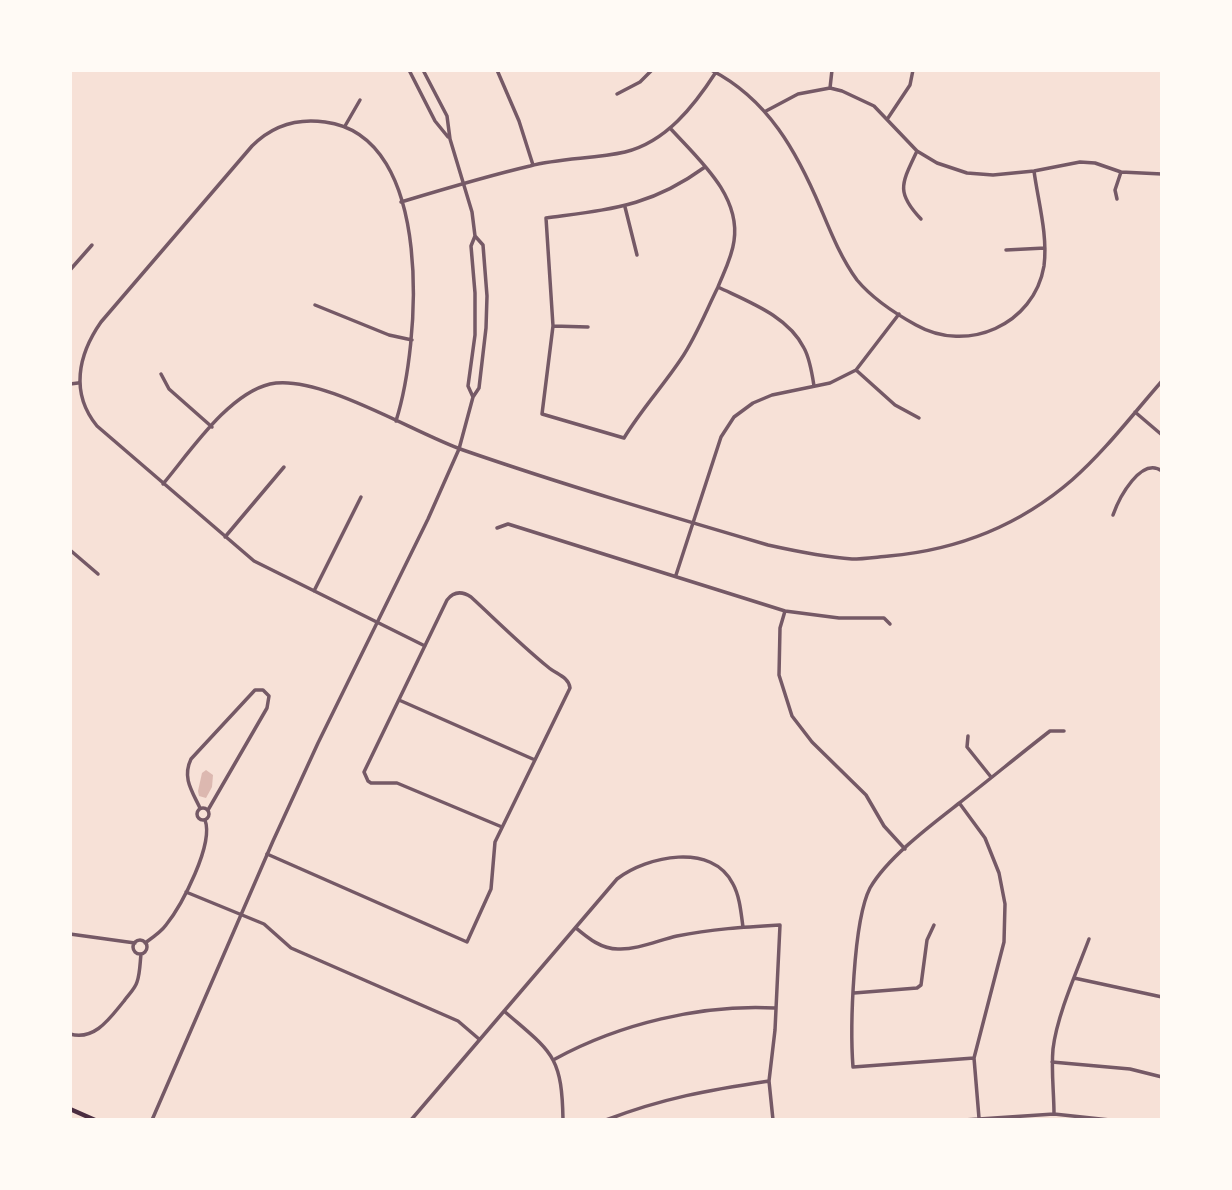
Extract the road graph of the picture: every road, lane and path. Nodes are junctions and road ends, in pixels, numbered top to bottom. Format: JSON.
{"nodes":[{"id":1,"x":409,"y":70,"type":"edge"},
{"id":2,"x":423,"y":70,"type":"edge"},
{"id":3,"x":497,"y":70,"type":"edge"},
{"id":4,"x":652,"y":70,"type":"edge"},
{"id":5,"x":832,"y":70,"type":"edge"},
{"id":6,"x":913,"y":70,"type":"edge"},
{"id":7,"x":713,"y":71,"type":"edge"},
{"id":8,"x":830,"y":88,"type":"junction"},
{"id":9,"x":617,"y":94,"type":"dead end"},
{"id":10,"x":360,"y":100,"type":"dead end"},
{"id":11,"x":766,"y":111,"type":"junction"},
{"id":12,"x":888,"y":118,"type":"junction"},
{"id":13,"x":345,"y":125,"type":"junction"},
{"id":14,"x":670,"y":128,"type":"junction"},
{"id":15,"x":450,"y":139,"type":"junction"},
{"id":16,"x":917,"y":151,"type":"junction"},
{"id":17,"x":533,"y":165,"type":"junction"},
{"id":18,"x":705,"y":167,"type":"junction"},
{"id":19,"x":1034,"y":171,"type":"junction"},
{"id":20,"x":1121,"y":172,"type":"junction"},
{"id":21,"x":1162,"y":174,"type":"edge"},
{"id":22,"x":464,"y":183,"type":"junction"},
{"id":23,"x":1117,"y":199,"type":"dead end"},
{"id":24,"x":401,"y":202,"type":"junction"},
{"id":25,"x":625,"y":207,"type":"junction"},
{"id":26,"x":921,"y":219,"type":"dead end"},
{"id":27,"x":475,"y":236,"type":"junction"},
{"id":28,"x":92,"y":246,"type":"dead end"},
{"id":29,"x":1045,"y":248,"type":"junction"},
{"id":30,"x":1006,"y":250,"type":"dead end"},
{"id":31,"x":637,"y":255,"type":"dead end"},
{"id":32,"x":70,"y":270,"type":"edge"},
{"id":33,"x":718,"y":287,"type":"junction"},
{"id":34,"x":315,"y":305,"type":"dead end"},
{"id":35,"x":899,"y":314,"type":"junction"},
{"id":36,"x":553,"y":326,"type":"junction"},
{"id":37,"x":588,"y":327,"type":"dead end"},
{"id":38,"x":412,"y":340,"type":"junction"},
{"id":39,"x":856,"y":370,"type":"junction"},
{"id":40,"x":161,"y":374,"type":"dead end"},
{"id":41,"x":1162,"y":381,"type":"edge"},
{"id":42,"x":78,"y":383,"type":"junction"},
{"id":43,"x":70,"y":384,"type":"edge"},
{"id":44,"x":814,"y":386,"type":"junction"},
{"id":45,"x":473,"y":397,"type":"junction"},
{"id":46,"x":1135,"y":412,"type":"junction"},
{"id":47,"x":919,"y":418,"type":"dead end"},
{"id":48,"x":396,"y":421,"type":"junction"},
{"id":49,"x":212,"y":426,"type":"junction"},
{"id":50,"x":1162,"y":435,"type":"edge"},
{"id":51,"x":459,"y":449,"type":"junction"},
{"id":52,"x":284,"y":467,"type":"dead end"},
{"id":53,"x":1162,"y":471,"type":"edge"},
{"id":54,"x":163,"y":484,"type":"junction"},
{"id":55,"x":361,"y":497,"type":"dead end"},
{"id":56,"x":1113,"y":515,"type":"dead end"},
{"id":57,"x":692,"y":523,"type":"junction"},
{"id":58,"x":497,"y":528,"type":"dead end"},
{"id":59,"x":225,"y":537,"type":"junction"},
{"id":60,"x":70,"y":550,"type":"edge"},
{"id":61,"x":99,"y":574,"type":"dead end"},
{"id":62,"x":676,"y":576,"type":"junction"},
{"id":63,"x":314,"y":591,"type":"junction"},
{"id":64,"x":785,"y":611,"type":"junction"},
{"id":65,"x":377,"y":622,"type":"junction"},
{"id":66,"x":890,"y":624,"type":"dead end"},
{"id":67,"x":425,"y":646,"type":"junction"},
{"id":68,"x":399,"y":700,"type":"junction"},
{"id":69,"x":1064,"y":731,"type":"dead end"},
{"id":70,"x":968,"y":736,"type":"dead end"},
{"id":71,"x":535,"y":760,"type":"junction"},
{"id":72,"x":991,"y":777,"type":"junction"},
{"id":73,"x":960,"y":803,"type":"junction"},
{"id":74,"x":200,"y":808,"type":"junction"},
{"id":75,"x":208,"y":810,"type":"junction"},
{"id":76,"x":205,"y":820,"type":"junction"},
{"id":77,"x":502,"y":827,"type":"junction"},
{"id":78,"x":905,"y":849,"type":"junction"},
{"id":79,"x":267,"y":854,"type":"junction"},
{"id":80,"x":186,"y":892,"type":"junction"},
{"id":81,"x":239,"y":915,"type":"junction"},
{"id":82,"x":934,"y":925,"type":"dead end"},
{"id":83,"x":743,"y":927,"type":"junction"},
{"id":84,"x":576,"y":928,"type":"junction"},
{"id":85,"x":70,"y":934,"type":"edge"},
{"id":86,"x":1089,"y":939,"type":"dead end"},
{"id":87,"x":135,"y":943,"type":"junction"},
{"id":88,"x":145,"y":943,"type":"junction"},
{"id":89,"x":141,"y":954,"type":"junction"},
{"id":90,"x":1074,"y":978,"type":"junction"},
{"id":91,"x":854,"y":993,"type":"junction"},
{"id":92,"x":1162,"y":998,"type":"edge"},
{"id":93,"x":775,"y":1008,"type":"junction"},
{"id":94,"x":504,"y":1011,"type":"junction"},
{"id":95,"x":70,"y":1034,"type":"edge"},
{"id":96,"x":480,"y":1039,"type":"junction"},
{"id":97,"x":974,"y":1058,"type":"junction"},
{"id":98,"x":555,"y":1059,"type":"junction"},
{"id":99,"x":1052,"y":1062,"type":"junction"},
{"id":100,"x":1162,"y":1077,"type":"edge"},
{"id":101,"x":769,"y":1081,"type":"junction"},
{"id":102,"x":70,"y":1109,"type":"edge"},
{"id":103,"x":1054,"y":1114,"type":"junction"},
{"id":104,"x":979,"y":1118,"type":"edge"},
{"id":105,"x":95,"y":1120,"type":"edge"},
{"id":106,"x":152,"y":1120,"type":"edge"},
{"id":107,"x":411,"y":1120,"type":"edge"},
{"id":108,"x":563,"y":1120,"type":"edge"},
{"id":109,"x":606,"y":1120,"type":"edge"},
{"id":110,"x":773,"y":1120,"type":"edge"},
{"id":111,"x":964,"y":1120,"type":"edge"},
{"id":112,"x":1110,"y":1120,"type":"edge"}],
"edges":[{"from":1,"to":15,"type":"street"},
{"from":2,"to":15,"type":"street"},
{"from":3,"to":17,"type":"street"},
{"from":4,"to":9,"type":"street"},
{"from":5,"to":8,"type":"street"},
{"from":6,"to":12,"type":"street"},
{"from":7,"to":11,"type":"street"},
{"from":7,"to":14,"type":"street"},
{"from":8,"to":11,"type":"street"},
{"from":8,"to":12,"type":"street"},
{"from":10,"to":13,"type":"street"},
{"from":11,"to":35,"type":"street"},
{"from":12,"to":16,"type":"street"},
{"from":13,"to":24,"type":"street"},
{"from":13,"to":42,"type":"street"},
{"from":14,"to":17,"type":"street"},
{"from":14,"to":18,"type":"street"},
{"from":15,"to":22,"type":"street"},
{"from":16,"to":19,"type":"street"},
{"from":16,"to":26,"type":"street"},
{"from":17,"to":22,"type":"street"},
{"from":18,"to":25,"type":"street"},
{"from":18,"to":33,"type":"street"},
{"from":19,"to":20,"type":"street"},
{"from":19,"to":29,"type":"street"},
{"from":20,"to":21,"type":"street"},
{"from":20,"to":23,"type":"street"},
{"from":22,"to":24,"type":"street"},
{"from":22,"to":27,"type":"street"},
{"from":24,"to":38,"type":"street"},
{"from":25,"to":31,"type":"street"},
{"from":25,"to":36,"type":"street"},
{"from":27,"to":45,"type":"street"},
{"from":27,"to":45,"type":"street"},
{"from":28,"to":32,"type":"street"},
{"from":29,"to":30,"type":"street"},
{"from":29,"to":35,"type":"street"},
{"from":33,"to":36,"type":"street"},
{"from":33,"to":44,"type":"street"},
{"from":34,"to":38,"type":"street"},
{"from":35,"to":39,"type":"street"},
{"from":36,"to":37,"type":"street"},
{"from":38,"to":48,"type":"street"},
{"from":39,"to":44,"type":"street"},
{"from":39,"to":47,"type":"street"},
{"from":40,"to":49,"type":"street"},
{"from":41,"to":46,"type":"street"},
{"from":42,"to":43,"type":"street"},
{"from":42,"to":54,"type":"street"},
{"from":44,"to":57,"type":"street"},
{"from":45,"to":51,"type":"street"},
{"from":46,"to":50,"type":"street"},
{"from":46,"to":57,"type":"street"},
{"from":48,"to":49,"type":"street"},
{"from":48,"to":51,"type":"street"},
{"from":49,"to":54,"type":"street"},
{"from":51,"to":57,"type":"street"},
{"from":51,"to":65,"type":"street"},
{"from":52,"to":59,"type":"street"},
{"from":53,"to":56,"type":"street"},
{"from":54,"to":59,"type":"street"},
{"from":55,"to":63,"type":"street"},
{"from":57,"to":62,"type":"street"},
{"from":58,"to":62,"type":"street"},
{"from":59,"to":63,"type":"street"},
{"from":60,"to":61,"type":"street"},
{"from":62,"to":64,"type":"street"},
{"from":63,"to":65,"type":"street"},
{"from":64,"to":66,"type":"street"},
{"from":64,"to":78,"type":"street"},
{"from":65,"to":67,"type":"street"},
{"from":65,"to":79,"type":"street"},
{"from":67,"to":68,"type":"street"},
{"from":67,"to":71,"type":"street"},
{"from":68,"to":71,"type":"street"},
{"from":68,"to":77,"type":"street"},
{"from":69,"to":72,"type":"street"},
{"from":70,"to":72,"type":"street"},
{"from":71,"to":77,"type":"street"},
{"from":72,"to":73,"type":"street"},
{"from":73,"to":78,"type":"street"},
{"from":73,"to":97,"type":"street"},
{"from":74,"to":75,"type":"street"},
{"from":74,"to":75,"type":"street"},
{"from":74,"to":76,"type":"street"},
{"from":75,"to":76,"type":"street"},
{"from":76,"to":80,"type":"street"},
{"from":77,"to":79,"type":"street"},
{"from":78,"to":91,"type":"street"},
{"from":79,"to":81,"type":"street"},
{"from":80,"to":81,"type":"street"},
{"from":80,"to":88,"type":"street"},
{"from":81,"to":96,"type":"street"},
{"from":81,"to":106,"type":"street"},
{"from":82,"to":91,"type":"street"},
{"from":83,"to":84,"type":"street"},
{"from":83,"to":84,"type":"street"},
{"from":83,"to":93,"type":"street"},
{"from":84,"to":94,"type":"street"},
{"from":85,"to":87,"type":"street"},
{"from":86,"to":90,"type":"street"},
{"from":87,"to":88,"type":"street"},
{"from":87,"to":89,"type":"street"},
{"from":88,"to":89,"type":"street"},
{"from":89,"to":95,"type":"street"},
{"from":90,"to":92,"type":"street"},
{"from":90,"to":99,"type":"street"},
{"from":91,"to":97,"type":"street"},
{"from":93,"to":98,"type":"street"},
{"from":93,"to":101,"type":"street"},
{"from":94,"to":96,"type":"street"},
{"from":94,"to":98,"type":"street"},
{"from":96,"to":107,"type":"street"},
{"from":97,"to":104,"type":"street"},
{"from":98,"to":108,"type":"street"},
{"from":99,"to":100,"type":"street"},
{"from":99,"to":103,"type":"street"},
{"from":101,"to":109,"type":"street"},
{"from":101,"to":110,"type":"street"},
{"from":102,"to":105,"type":"main road"},
{"from":103,"to":104,"type":"street"},
{"from":103,"to":112,"type":"street"},
{"from":104,"to":111,"type":"street"}]}
